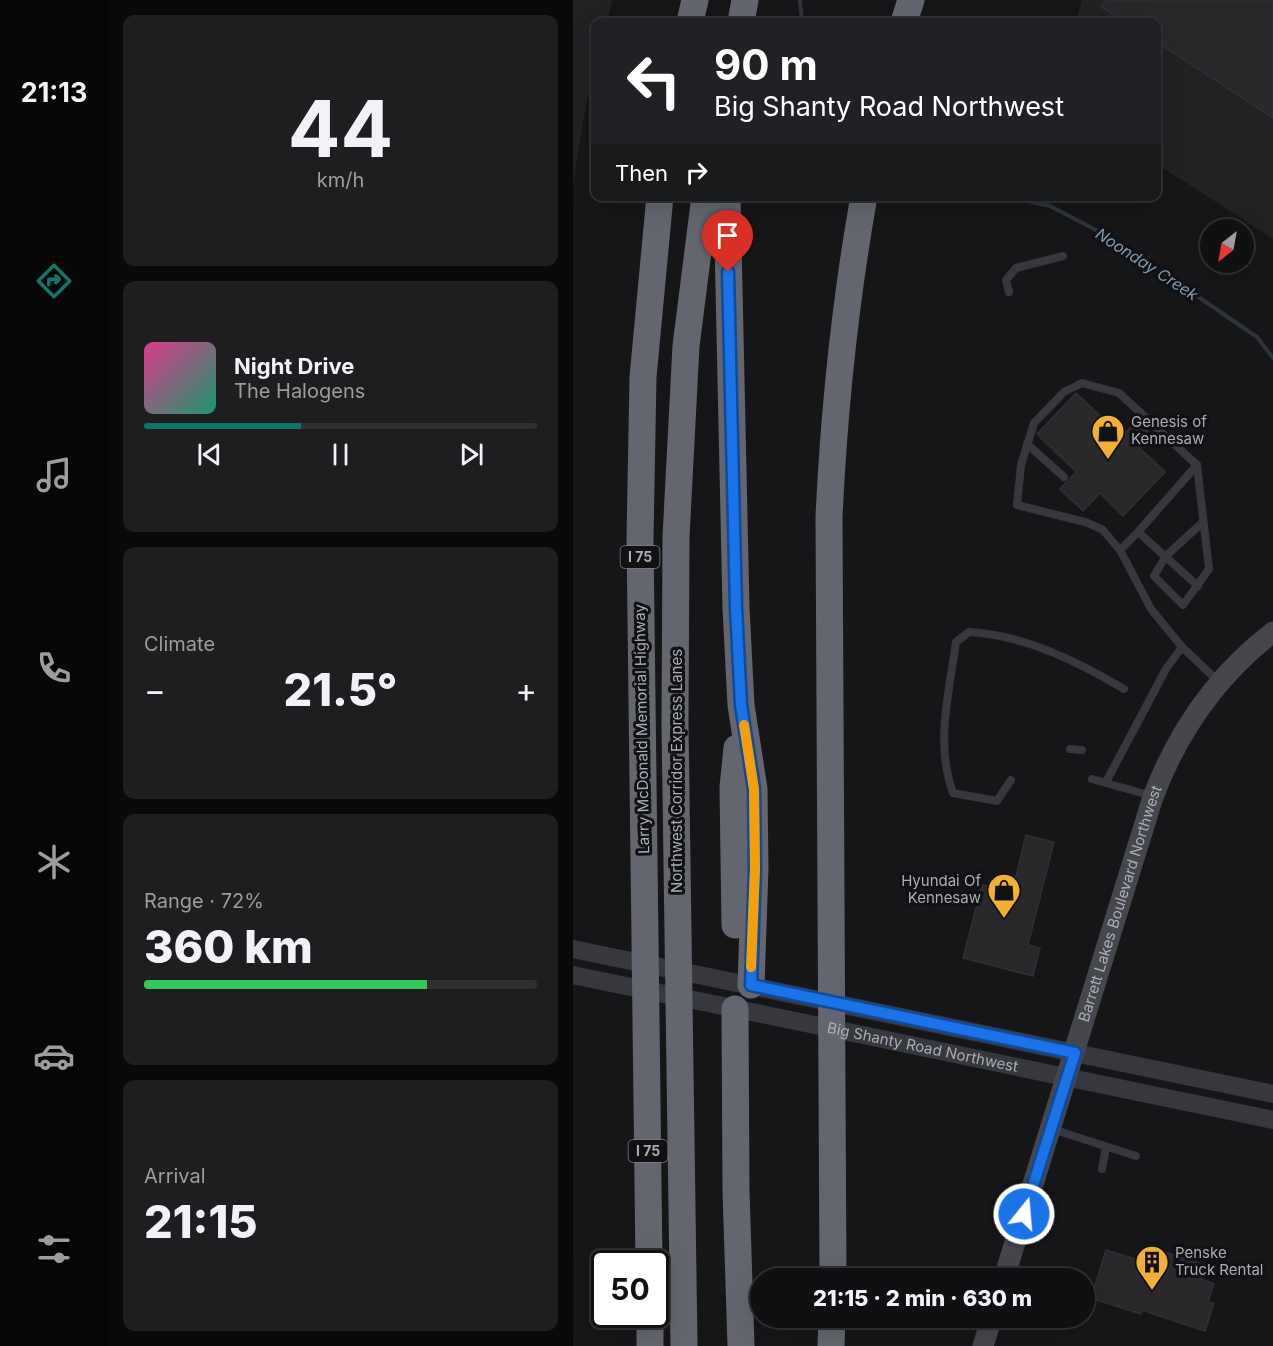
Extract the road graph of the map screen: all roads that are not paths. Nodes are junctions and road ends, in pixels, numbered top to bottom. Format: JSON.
{"nodes":[{"id":1,"x":695,"y":0,"type":"edge"},
{"id":2,"x":911,"y":0,"type":"edge"},
{"id":3,"x":691,"y":18,"type":"edge"},
{"id":4,"x":906,"y":18,"type":"edge"},
{"id":5,"x":660,"y":201,"type":"edge"},
{"id":6,"x":704,"y":201,"type":"edge"},
{"id":7,"x":727,"y":201,"type":"edge"},
{"id":8,"x":863,"y":201,"type":"edge"},
{"id":9,"x":1063,"y":256,"type":"dead end"},
{"id":10,"x":1009,"y":292,"type":"dead end"},
{"id":11,"x":1027,"y":444,"type":"junction"},
{"id":12,"x":1197,"y":465,"type":"junction"},
{"id":13,"x":1064,"y":477,"type":"dead end"},
{"id":14,"x":1203,"y":522,"type":"junction"},
{"id":15,"x":1138,"y":532,"type":"junction"},
{"id":16,"x":1120,"y":550,"type":"junction"},
{"id":17,"x":1166,"y":556,"type":"junction"},
{"id":18,"x":1198,"y":586,"type":"junction"},
{"id":19,"x":1273,"y":632,"type":"edge"},
{"id":20,"x":1182,"y":647,"type":"junction"},
{"id":21,"x":1219,"y":682,"type":"junction"},
{"id":22,"x":1124,"y":689,"type":"dead end"},
{"id":23,"x":1070,"y":749,"type":"dead end"},
{"id":24,"x":1082,"y":750,"type":"dead end"},
{"id":25,"x":1092,"y":779,"type":"dead end"},
{"id":26,"x":1011,"y":780,"type":"dead end"},
{"id":27,"x":1106,"y":782,"type":"junction"},
{"id":28,"x":1153,"y":797,"type":"junction"},
{"id":29,"x":573,"y":949,"type":"edge"},
{"id":30,"x":573,"y":975,"type":"edge"},
{"id":31,"x":743,"y":984,"type":"junction"},
{"id":32,"x":743,"y":1011,"type":"junction"},
{"id":33,"x":1075,"y":1053,"type":"junction"},
{"id":34,"x":1067,"y":1078,"type":"junction"},
{"id":35,"x":1273,"y":1094,"type":"edge"},
{"id":36,"x":1273,"y":1120,"type":"edge"},
{"id":37,"x":1051,"y":1128,"type":"junction"},
{"id":38,"x":1106,"y":1147,"type":"junction"},
{"id":39,"x":1136,"y":1156,"type":"dead end"},
{"id":40,"x":1102,"y":1169,"type":"dead end"},
{"id":41,"x":649,"y":1250,"type":"edge"},
{"id":42,"x":833,"y":1268,"type":"edge"},
{"id":43,"x":1007,"y":1268,"type":"edge"},
{"id":44,"x":650,"y":1328,"type":"edge"},
{"id":45,"x":832,"y":1328,"type":"edge"},
{"id":46,"x":989,"y":1328,"type":"edge"},
{"id":47,"x":650,"y":1346,"type":"edge"},
{"id":48,"x":684,"y":1346,"type":"edge"},
{"id":49,"x":741,"y":1346,"type":"edge"},
{"id":50,"x":756,"y":1346,"type":"edge"},
{"id":51,"x":831,"y":1346,"type":"edge"},
{"id":52,"x":983,"y":1346,"type":"edge"}],
"edges":[{"from":1,"to":3,"type":"highway"},
{"from":2,"to":4,"type":"highway"},
{"from":5,"to":41,"type":"highway","name":"Larry McDonald Memorial Highway","number":"I 75"},
{"from":6,"to":48,"type":"highway","name":"Northwest Corridor Express Lanes"},
{"from":7,"to":31,"type":"highway"},
{"from":8,"to":42,"type":"highway"},
{"from":9,"to":10,"type":"lane"},
{"from":11,"to":12,"type":"lane"},
{"from":11,"to":13,"type":"lane"},
{"from":11,"to":16,"type":"lane"},
{"from":12,"to":14,"type":"lane"},
{"from":12,"to":15,"type":"lane"},
{"from":14,"to":17,"type":"lane"},
{"from":14,"to":18,"type":"lane"},
{"from":15,"to":16,"type":"lane"},
{"from":15,"to":17,"type":"lane"},
{"from":16,"to":20,"type":"lane"},
{"from":17,"to":18,"type":"lane"},
{"from":17,"to":18,"type":"lane"},
{"from":19,"to":21,"type":"main road","name":"Barrett Lakes Boulevard Northwest"},
{"from":20,"to":21,"type":"lane"},
{"from":20,"to":27,"type":"lane"},
{"from":21,"to":28,"type":"main road","name":"Barrett Lakes Boulevard Northwest"},
{"from":22,"to":26,"type":"lane"},
{"from":23,"to":24,"type":"lane"},
{"from":25,"to":27,"type":"lane"},
{"from":27,"to":28,"type":"lane"},
{"from":28,"to":33,"type":"main road","name":"Barrett Lakes Boulevard Northwest"},
{"from":29,"to":31,"type":"street","name":"Big Shanty Road Northwest"},
{"from":30,"to":32,"type":"street","name":"Big Shanty Road Northwest"},
{"from":31,"to":32,"type":"street"},
{"from":31,"to":33,"type":"street","name":"Big Shanty Road Northwest"},
{"from":32,"to":34,"type":"street","name":"Big Shanty Road Northwest"},
{"from":32,"to":49,"type":"highway"},
{"from":32,"to":50,"type":"highway"},
{"from":33,"to":34,"type":"main road","name":"Barrett Lakes Boulevard Northwest"},
{"from":33,"to":35,"type":"street","name":"Big Shanty Road Northwest"},
{"from":34,"to":36,"type":"street","name":"Big Shanty Road Northwest"},
{"from":34,"to":37,"type":"main road","name":"Barrett Lakes Boulevard Northwest"},
{"from":37,"to":38,"type":"lane"},
{"from":37,"to":43,"type":"main road","name":"Barrett Lakes Boulevard Northwest"},
{"from":38,"to":39,"type":"lane"},
{"from":38,"to":40,"type":"lane"},
{"from":44,"to":47,"type":"highway"},
{"from":45,"to":51,"type":"highway"},
{"from":46,"to":52,"type":"main road"}]}
